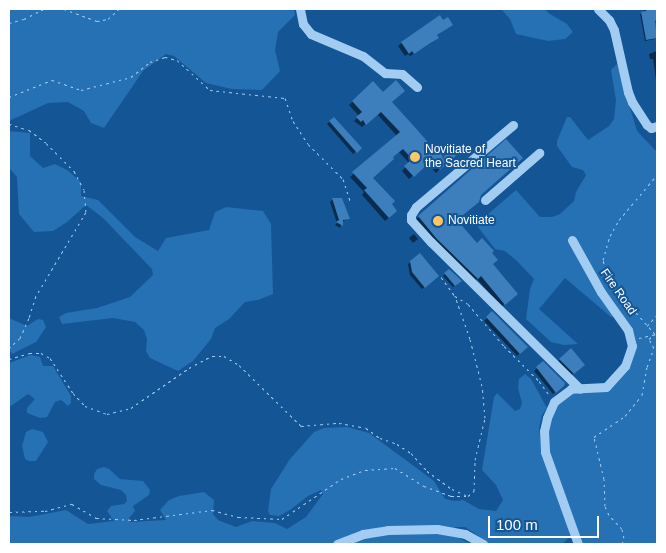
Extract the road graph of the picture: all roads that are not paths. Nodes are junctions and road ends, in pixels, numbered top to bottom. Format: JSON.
{"nodes":[{"id":1,"x":300,"y":9,"type":"edge"},
{"id":2,"x":598,"y":9,"type":"edge"},
{"id":3,"x":417,"y":87,"type":"dead end"},
{"id":4,"x":514,"y":125,"type":"dead end"},
{"id":5,"x":654,"y":127,"type":"edge"},
{"id":6,"x":539,"y":153,"type":"dead end"},
{"id":7,"x":485,"y":200,"type":"dead end"},
{"id":8,"x":572,"y":240,"type":"dead end"},
{"id":9,"x":580,"y":389,"type":"junction"},
{"id":10,"x":337,"y":544,"type":"edge"},
{"id":11,"x":483,"y":544,"type":"edge"},
{"id":12,"x":578,"y":544,"type":"edge"}],
"edges":[{"from":1,"to":3,"type":"street"},
{"from":2,"to":5,"type":"street"},
{"from":4,"to":9,"type":"street"},
{"from":6,"to":7,"type":"street"},
{"from":8,"to":9,"type":"street","name":"Fire Road"},
{"from":9,"to":12,"type":"street"},
{"from":10,"to":11,"type":"street"}]}
